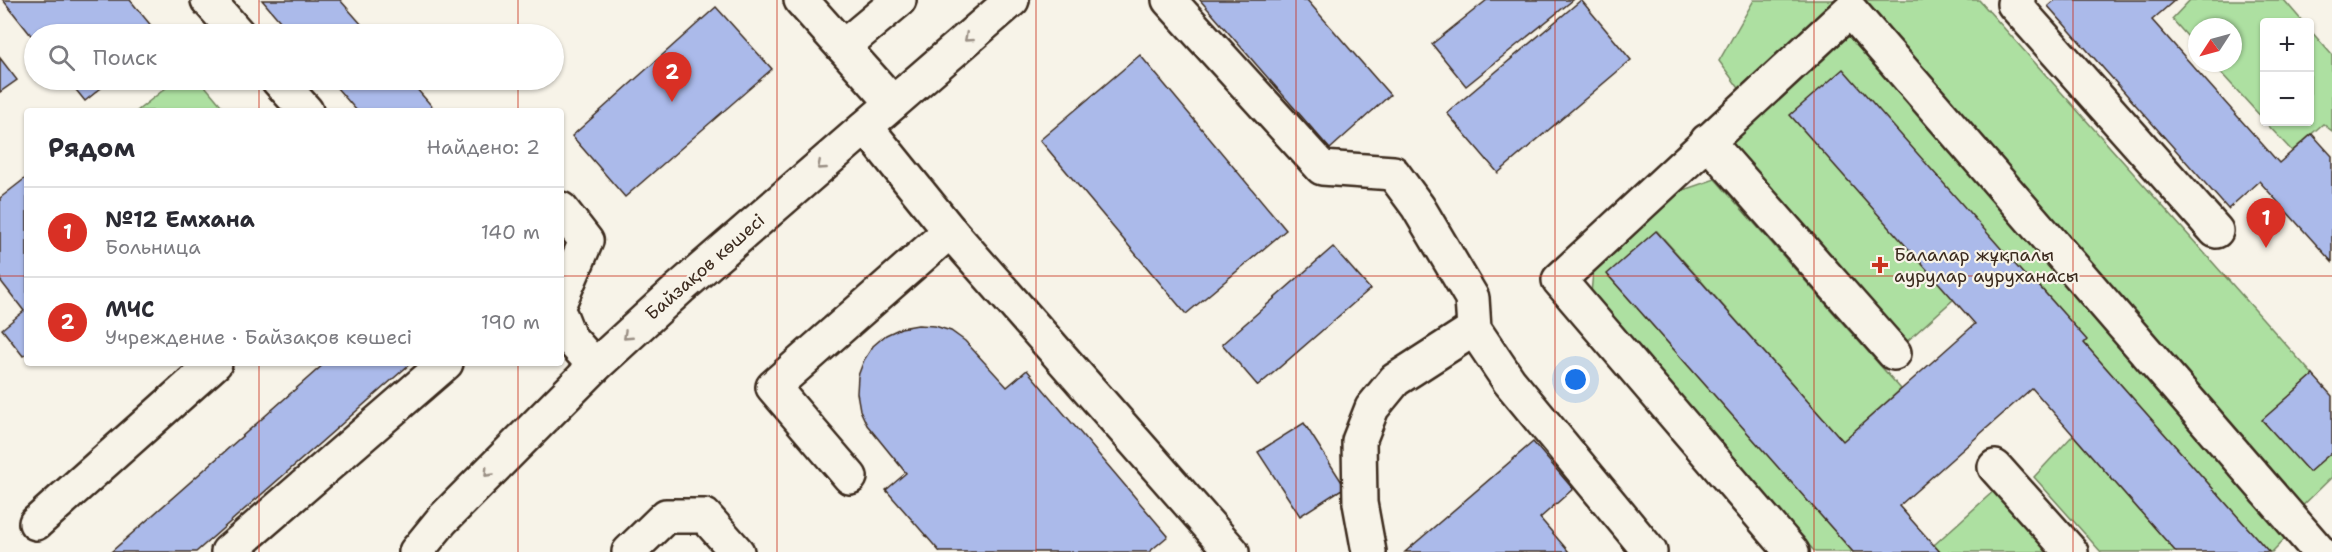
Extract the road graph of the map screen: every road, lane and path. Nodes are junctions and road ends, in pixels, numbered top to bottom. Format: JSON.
{"nodes":[{"id":1,"x":208,"y":0,"type":"edge"},
{"id":2,"x":801,"y":0,"type":"edge"},
{"id":3,"x":899,"y":0,"type":"edge"},
{"id":4,"x":1012,"y":0,"type":"edge"},
{"id":5,"x":1169,"y":0,"type":"edge"},
{"id":6,"x":2018,"y":0,"type":"edge"},
{"id":7,"x":229,"y":24,"type":"edge"},
{"id":8,"x":843,"y":47,"type":"junction"},
{"id":9,"x":287,"y":90,"type":"edge"},
{"id":10,"x":893,"y":103,"type":"junction"},
{"id":11,"x":303,"y":108,"type":"edge"},
{"id":12,"x":866,"y":127,"type":"junction"},
{"id":13,"x":1707,"y":141,"type":"junction"},
{"id":14,"x":564,"y":212,"type":"edge"},
{"id":15,"x":950,"y":231,"type":"junction"},
{"id":16,"x":2216,"y":231,"type":"dead end"},
{"id":17,"x":586,"y":241,"type":"junction"},
{"id":18,"x":564,"y":260,"type":"edge"},
{"id":19,"x":564,"y":292,"type":"edge"},
{"id":20,"x":564,"y":324,"type":"edge"},
{"id":21,"x":1474,"y":329,"type":"junction"},
{"id":22,"x":1894,"y":353,"type":"dead end"},
{"id":23,"x":212,"y":366,"type":"edge"},
{"id":24,"x":443,"y":366,"type":"edge"},
{"id":25,"x":595,"y":366,"type":"junction"},
{"id":26,"x":1995,"y":467,"type":"dead end"},
{"id":27,"x":850,"y":477,"type":"dead end"},
{"id":28,"x":36,"y":523,"type":"dead end"},
{"id":29,"x":2321,"y":545,"type":"edge"},
{"id":30,"x":228,"y":552,"type":"edge"},
{"id":31,"x":416,"y":552,"type":"edge"},
{"id":32,"x":629,"y":552,"type":"edge"},
{"id":33,"x":737,"y":552,"type":"edge"},
{"id":34,"x":1232,"y":552,"type":"edge"},
{"id":35,"x":1369,"y":552,"type":"edge"},
{"id":36,"x":1650,"y":552,"type":"edge"},
{"id":37,"x":1792,"y":552,"type":"edge"},
{"id":38,"x":2071,"y":552,"type":"edge"}],
"edges":[{"from":1,"to":7,"type":"street"},
{"from":2,"to":8,"type":"street"},
{"from":3,"to":8,"type":"street"},
{"from":4,"to":10,"type":"street","name":"Байзақов көшесі","one_way":true},
{"from":5,"to":21,"type":"street"},
{"from":6,"to":16,"type":"street"},
{"from":8,"to":10,"type":"street"},
{"from":9,"to":11,"type":"street"},
{"from":10,"to":12,"type":"street","name":"Байзақов көшесі"},
{"from":12,"to":15,"type":"street"},
{"from":12,"to":25,"type":"street","name":"Байзақов көшесі","one_way":true},
{"from":13,"to":22,"type":"street"},
{"from":13,"to":29,"type":"street"},
{"from":13,"to":37,"type":"street"},
{"from":14,"to":17,"type":"street"},
{"from":15,"to":27,"type":"street"},
{"from":15,"to":34,"type":"street"},
{"from":17,"to":18,"type":"street"},
{"from":17,"to":19,"type":"street"},
{"from":20,"to":25,"type":"street"},
{"from":21,"to":35,"type":"street"},
{"from":21,"to":36,"type":"street"},
{"from":23,"to":28,"type":"street"},
{"from":24,"to":30,"type":"street"},
{"from":25,"to":31,"type":"street","name":"Байзақов көшесі","one_way":true},
{"from":26,"to":38,"type":"street"},
{"from":32,"to":33,"type":"street"}]}
